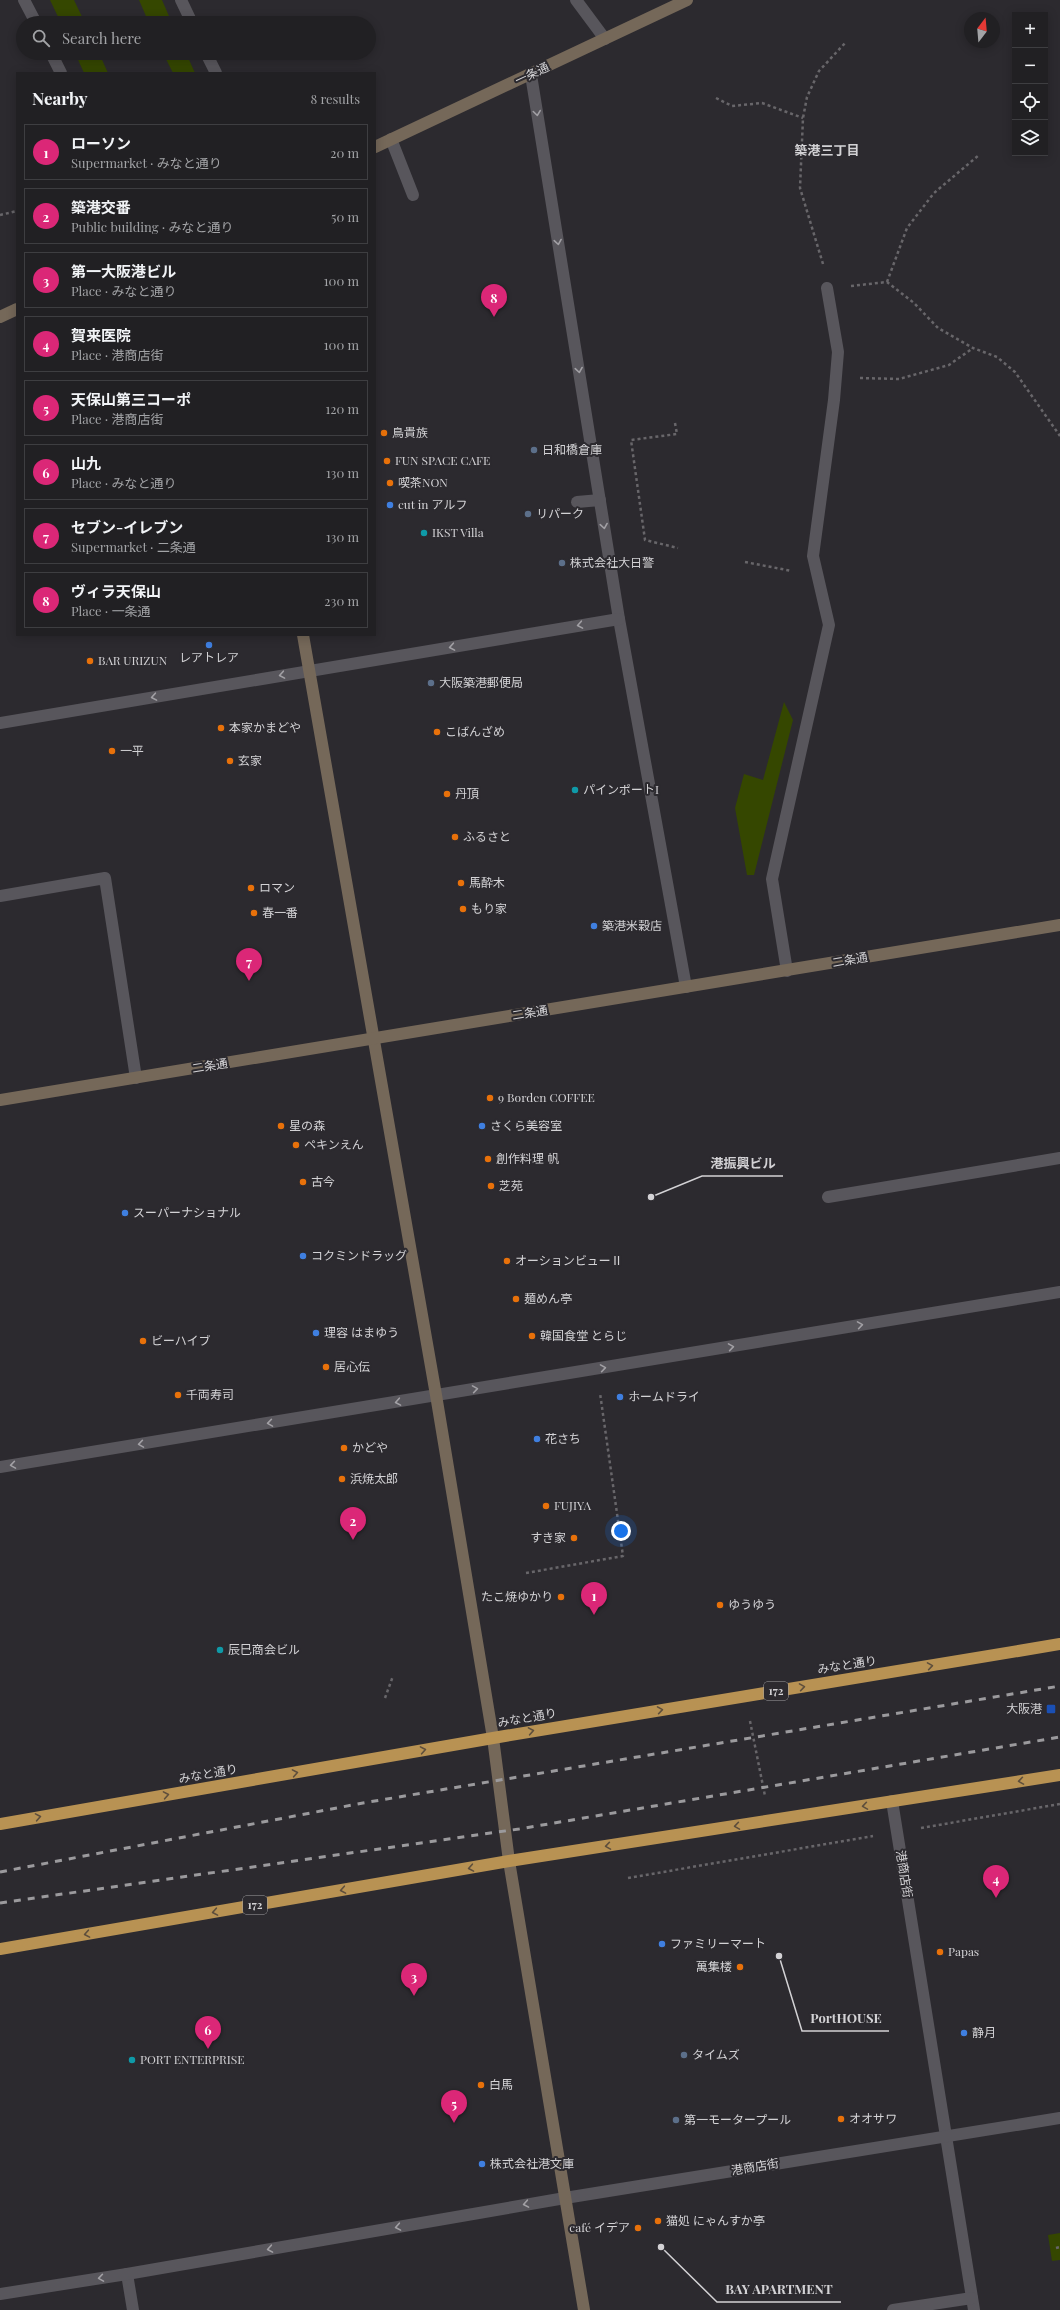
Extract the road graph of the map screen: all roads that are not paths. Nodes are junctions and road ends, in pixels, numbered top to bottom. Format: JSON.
{"nodes":[{"id":1,"x":24,"y":0,"type":"edge"},
{"id":2,"x":181,"y":0,"type":"edge"},
{"id":3,"x":576,"y":0,"type":"edge"},
{"id":4,"x":687,"y":0,"type":"edge"},
{"id":5,"x":32,"y":16,"type":"edge"},
{"id":6,"x":189,"y":16,"type":"edge"},
{"id":7,"x":605,"y":39,"type":"junction"},
{"id":8,"x":54,"y":60,"type":"edge"},
{"id":9,"x":210,"y":60,"type":"edge"},
{"id":10,"x":60,"y":72,"type":"edge"},
{"id":11,"x":216,"y":72,"type":"edge"},
{"id":12,"x":531,"y":75,"type":"junction"},
{"id":13,"x":391,"y":139,"type":"junction"},
{"id":14,"x":376,"y":146,"type":"edge"},
{"id":15,"x":413,"y":195,"type":"dead end"},
{"id":16,"x":827,"y":288,"type":"road end"},
{"id":17,"x":16,"y":309,"type":"edge"},
{"id":18,"x":0,"y":317,"type":"edge"},
{"id":19,"x":600,"y":500,"type":"junction"},
{"id":20,"x":577,"y":502,"type":"dead end"},
{"id":21,"x":619,"y":619,"type":"junction"},
{"id":22,"x":303,"y":636,"type":"edge"},
{"id":23,"x":308,"y":671,"type":"junction"},
{"id":24,"x":0,"y":723,"type":"edge"},
{"id":25,"x":0,"y":896,"type":"edge"},
{"id":26,"x":1060,"y":925,"type":"edge"},
{"id":27,"x":787,"y":971,"type":"junction"},
{"id":28,"x":686,"y":988,"type":"junction"},
{"id":29,"x":374,"y":1040,"type":"junction"},
{"id":30,"x":136,"y":1078,"type":"junction"},
{"id":31,"x":0,"y":1100,"type":"edge"},
{"id":32,"x":1060,"y":1158,"type":"edge"},
{"id":33,"x":828,"y":1197,"type":"dead end"},
{"id":34,"x":1060,"y":1292,"type":"edge"},
{"id":35,"x":436,"y":1395,"type":"junction"},
{"id":36,"x":0,"y":1467,"type":"edge"},
{"id":37,"x":1060,"y":1644,"type":"edge"},
{"id":38,"x":493,"y":1738,"type":"junction"},
{"id":39,"x":1060,"y":1775,"type":"edge"},
{"id":40,"x":892,"y":1801,"type":"junction"},
{"id":41,"x":0,"y":1824,"type":"edge"},
{"id":42,"x":509,"y":1861,"type":"junction"},
{"id":43,"x":0,"y":1949,"type":"edge"},
{"id":44,"x":1060,"y":2118,"type":"edge"},
{"id":45,"x":945,"y":2137,"type":"junction"},
{"id":46,"x":565,"y":2198,"type":"junction"},
{"id":47,"x":128,"y":2274,"type":"junction"},
{"id":48,"x":0,"y":2294,"type":"edge"},
{"id":49,"x":973,"y":2304,"type":"edge"},
{"id":50,"x":133,"y":2310,"type":"edge"},
{"id":51,"x":584,"y":2310,"type":"edge"},
{"id":52,"x":893,"y":2310,"type":"edge"}],
"edges":[{"from":1,"to":5,"type":"street"},
{"from":2,"to":6,"type":"street"},
{"from":3,"to":7,"type":"street"},
{"from":4,"to":7,"type":"street","name":"一条通"},
{"from":7,"to":12,"type":"street","name":"一条通"},
{"from":8,"to":10,"type":"street"},
{"from":9,"to":11,"type":"street"},
{"from":12,"to":13,"type":"street","name":"一条通"},
{"from":12,"to":19,"type":"street","one_way":true},
{"from":13,"to":14,"type":"street","name":"一条通"},
{"from":13,"to":15,"type":"street"},
{"from":16,"to":27,"type":"street"},
{"from":17,"to":18,"type":"street"},
{"from":19,"to":20,"type":"street"},
{"from":19,"to":21,"type":"street","one_way":true},
{"from":21,"to":23,"type":"street","one_way":true},
{"from":21,"to":28,"type":"street"},
{"from":22,"to":23,"type":"street"},
{"from":23,"to":24,"type":"street","one_way":true},
{"from":23,"to":29,"type":"street"},
{"from":25,"to":30,"type":"street"},
{"from":26,"to":27,"type":"street","name":"二条通"},
{"from":27,"to":28,"type":"street","name":"二条通"},
{"from":28,"to":29,"type":"street","name":"二条通"},
{"from":29,"to":30,"type":"street","name":"二条通"},
{"from":29,"to":35,"type":"street"},
{"from":30,"to":31,"type":"street","name":"二条通"},
{"from":32,"to":33,"type":"street"},
{"from":35,"to":34,"type":"street","one_way":true},
{"from":35,"to":36,"type":"street","one_way":true},
{"from":35,"to":38,"type":"street"},
{"from":38,"to":37,"type":"highway","name":"みなと通り","number":"172","one_way":true},
{"from":41,"to":38,"type":"highway","name":"みなと通り","number":"172","one_way":true},
{"from":38,"to":42,"type":"street"},
{"from":39,"to":40,"type":"highway","number":"172","one_way":true},
{"from":40,"to":42,"type":"highway","number":"172","one_way":true},
{"from":40,"to":45,"type":"street","name":"港商店街"},
{"from":42,"to":43,"type":"highway","number":"172","one_way":true},
{"from":42,"to":46,"type":"street"},
{"from":44,"to":45,"type":"street","name":"港商店街"},
{"from":45,"to":46,"type":"street","name":"港商店街"},
{"from":45,"to":49,"type":"street","name":"港商店街"},
{"from":46,"to":47,"type":"street","name":"港商店街","one_way":true},
{"from":46,"to":51,"type":"street"},
{"from":47,"to":48,"type":"street","name":"港商店街","one_way":true},
{"from":47,"to":50,"type":"street"},
{"from":49,"to":52,"type":"street"}]}
